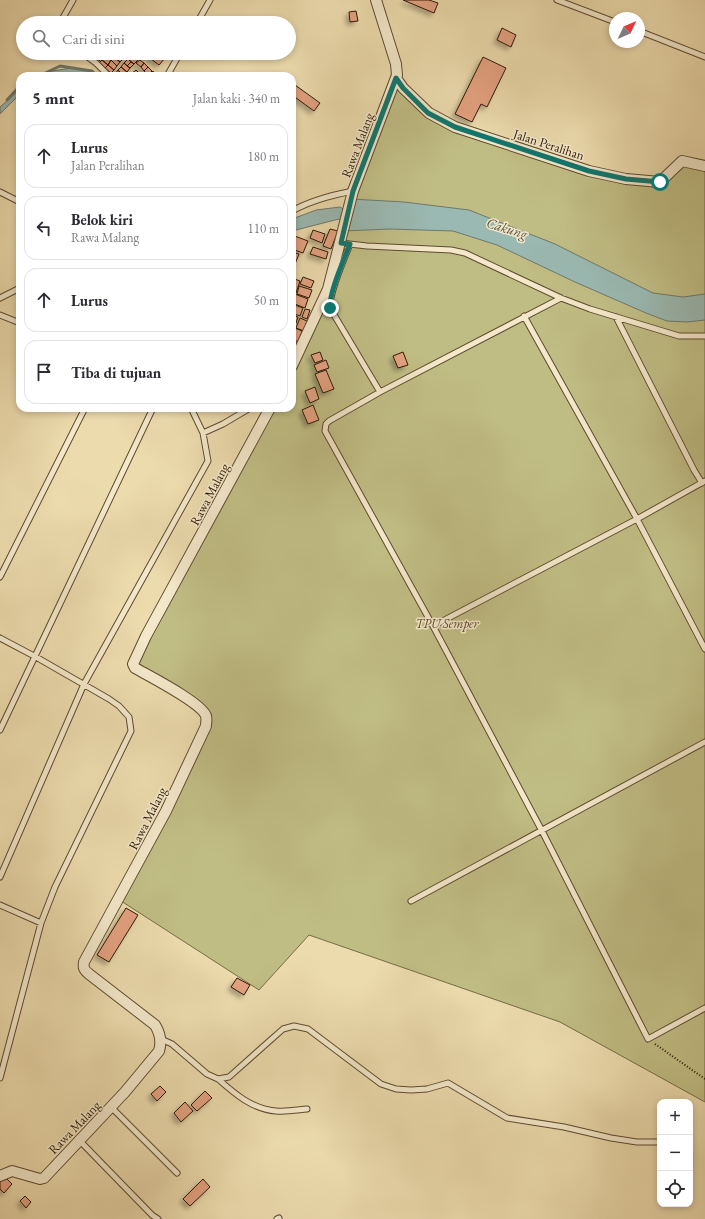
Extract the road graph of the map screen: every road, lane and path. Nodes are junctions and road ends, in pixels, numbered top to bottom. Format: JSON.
{"nodes":[{"id":1,"x":73,"y":0,"type":"edge"},
{"id":2,"x":210,"y":0,"type":"edge"},
{"id":3,"x":376,"y":0,"type":"edge"},
{"id":4,"x":557,"y":0,"type":"edge"},
{"id":5,"x":64,"y":16,"type":"edge"},
{"id":6,"x":201,"y":16,"type":"edge"},
{"id":7,"x":609,"y":20,"type":"edge"},
{"id":8,"x":645,"y":33,"type":"edge"},
{"id":9,"x":705,"y":57,"type":"edge"},
{"id":10,"x":92,"y":60,"type":"edge"},
{"id":11,"x":176,"y":60,"type":"edge"},
{"id":12,"x":104,"y":72,"type":"edge"},
{"id":13,"x":169,"y":72,"type":"edge"},
{"id":14,"x":396,"y":78,"type":"junction"},
{"id":15,"x":705,"y":166,"type":"edge"},
{"id":16,"x":0,"y":192,"type":"edge"},
{"id":17,"x":352,"y":194,"type":"junction"},
{"id":18,"x":16,"y":200,"type":"edge"},
{"id":19,"x":296,"y":209,"type":"edge"},
{"id":20,"x":345,"y":244,"type":"junction"},
{"id":21,"x":16,"y":290,"type":"edge"},
{"id":22,"x":0,"y":298,"type":"edge"},
{"id":23,"x":561,"y":298,"type":"junction"},
{"id":24,"x":0,"y":316,"type":"edge"},
{"id":25,"x":524,"y":316,"type":"junction"},
{"id":26,"x":616,"y":317,"type":"junction"},
{"id":27,"x":16,"y":322,"type":"edge"},
{"id":28,"x":705,"y":336,"type":"edge"},
{"id":29,"x":296,"y":353,"type":"edge"},
{"id":30,"x":380,"y":392,"type":"junction"},
{"id":31,"x":83,"y":412,"type":"edge"},
{"id":32,"x":151,"y":412,"type":"edge"},
{"id":33,"x":193,"y":412,"type":"edge"},
{"id":34,"x":243,"y":412,"type":"edge"},
{"id":35,"x":268,"y":412,"type":"edge"},
{"id":36,"x":203,"y":434,"type":"junction"},
{"id":37,"x":704,"y":482,"type":"edge"},
{"id":38,"x":637,"y":519,"type":"junction"},
{"id":39,"x":0,"y":577,"type":"edge"},
{"id":40,"x":433,"y":626,"type":"junction"},
{"id":41,"x":0,"y":638,"type":"edge"},
{"id":42,"x":705,"y":650,"type":"edge"},
{"id":43,"x":36,"y":657,"type":"junction"},
{"id":44,"x":84,"y":684,"type":"junction"},
{"id":45,"x":0,"y":730,"type":"edge"},
{"id":46,"x":705,"y":742,"type":"edge"},
{"id":47,"x":542,"y":831,"type":"junction"},
{"id":48,"x":0,"y":877,"type":"edge"},
{"id":49,"x":411,"y":901,"type":"dead end"},
{"id":50,"x":0,"y":905,"type":"edge"},
{"id":51,"x":41,"y":923,"type":"junction"},
{"id":52,"x":705,"y":1008,"type":"edge"},
{"id":53,"x":161,"y":1039,"type":"junction"},
{"id":54,"x":648,"y":1039,"type":"junction"},
{"id":55,"x":0,"y":1078,"type":"edge"},
{"id":56,"x":218,"y":1078,"type":"junction"},
{"id":57,"x":705,"y":1079,"type":"edge"},
{"id":58,"x":111,"y":1107,"type":"junction"},
{"id":59,"x":307,"y":1109,"type":"dead end"},
{"id":60,"x":79,"y":1140,"type":"junction"},
{"id":61,"x":657,"y":1142,"type":"edge"},
{"id":62,"x":177,"y":1173,"type":"dead end"},
{"id":63,"x":0,"y":1176,"type":"edge"},
{"id":64,"x":158,"y":1219,"type":"edge"}],
"edges":[{"from":1,"to":5,"type":"lane"},
{"from":2,"to":6,"type":"lane"},
{"from":3,"to":14,"type":"street","name":"Rawa Malang"},
{"from":4,"to":7,"type":"lane"},
{"from":8,"to":9,"type":"lane"},
{"from":10,"to":12,"type":"lane"},
{"from":11,"to":13,"type":"lane"},
{"from":14,"to":15,"type":"street","name":"Jalan Peralihan"},
{"from":14,"to":17,"type":"street","name":"Rawa Malang"},
{"from":16,"to":18,"type":"lane"},
{"from":17,"to":19,"type":"lane"},
{"from":17,"to":20,"type":"street","name":"Rawa Malang"},
{"from":20,"to":23,"type":"lane"},
{"from":20,"to":29,"type":"street","name":"Rawa Malang"},
{"from":20,"to":30,"type":"lane"},
{"from":21,"to":22,"type":"lane"},
{"from":23,"to":25,"type":"lane"},
{"from":23,"to":26,"type":"lane"},
{"from":24,"to":27,"type":"lane"},
{"from":25,"to":30,"type":"lane"},
{"from":25,"to":38,"type":"lane"},
{"from":26,"to":28,"type":"lane"},
{"from":26,"to":37,"type":"lane"},
{"from":30,"to":40,"type":"lane"},
{"from":31,"to":39,"type":"lane"},
{"from":32,"to":43,"type":"lane"},
{"from":33,"to":36,"type":"lane"},
{"from":34,"to":36,"type":"lane"},
{"from":35,"to":53,"type":"street","name":"Rawa Malang"},
{"from":36,"to":44,"type":"lane"},
{"from":37,"to":38,"type":"lane"},
{"from":38,"to":40,"type":"lane"},
{"from":38,"to":42,"type":"lane"},
{"from":40,"to":47,"type":"lane"},
{"from":41,"to":43,"type":"lane"},
{"from":43,"to":44,"type":"lane"},
{"from":43,"to":45,"type":"lane"},
{"from":44,"to":48,"type":"lane"},
{"from":44,"to":51,"type":"lane"},
{"from":46,"to":47,"type":"lane"},
{"from":47,"to":49,"type":"lane"},
{"from":47,"to":54,"type":"lane"},
{"from":50,"to":51,"type":"lane"},
{"from":51,"to":55,"type":"lane"},
{"from":52,"to":54,"type":"lane"},
{"from":53,"to":56,"type":"lane"},
{"from":53,"to":58,"type":"street","name":"Rawa Malang"},
{"from":54,"to":57,"type":"path"},
{"from":56,"to":59,"type":"lane"},
{"from":56,"to":61,"type":"lane"},
{"from":58,"to":60,"type":"street","name":"Rawa Malang"},
{"from":58,"to":62,"type":"lane"},
{"from":60,"to":63,"type":"street","name":"Rawa Malang"},
{"from":60,"to":64,"type":"lane"}]}
